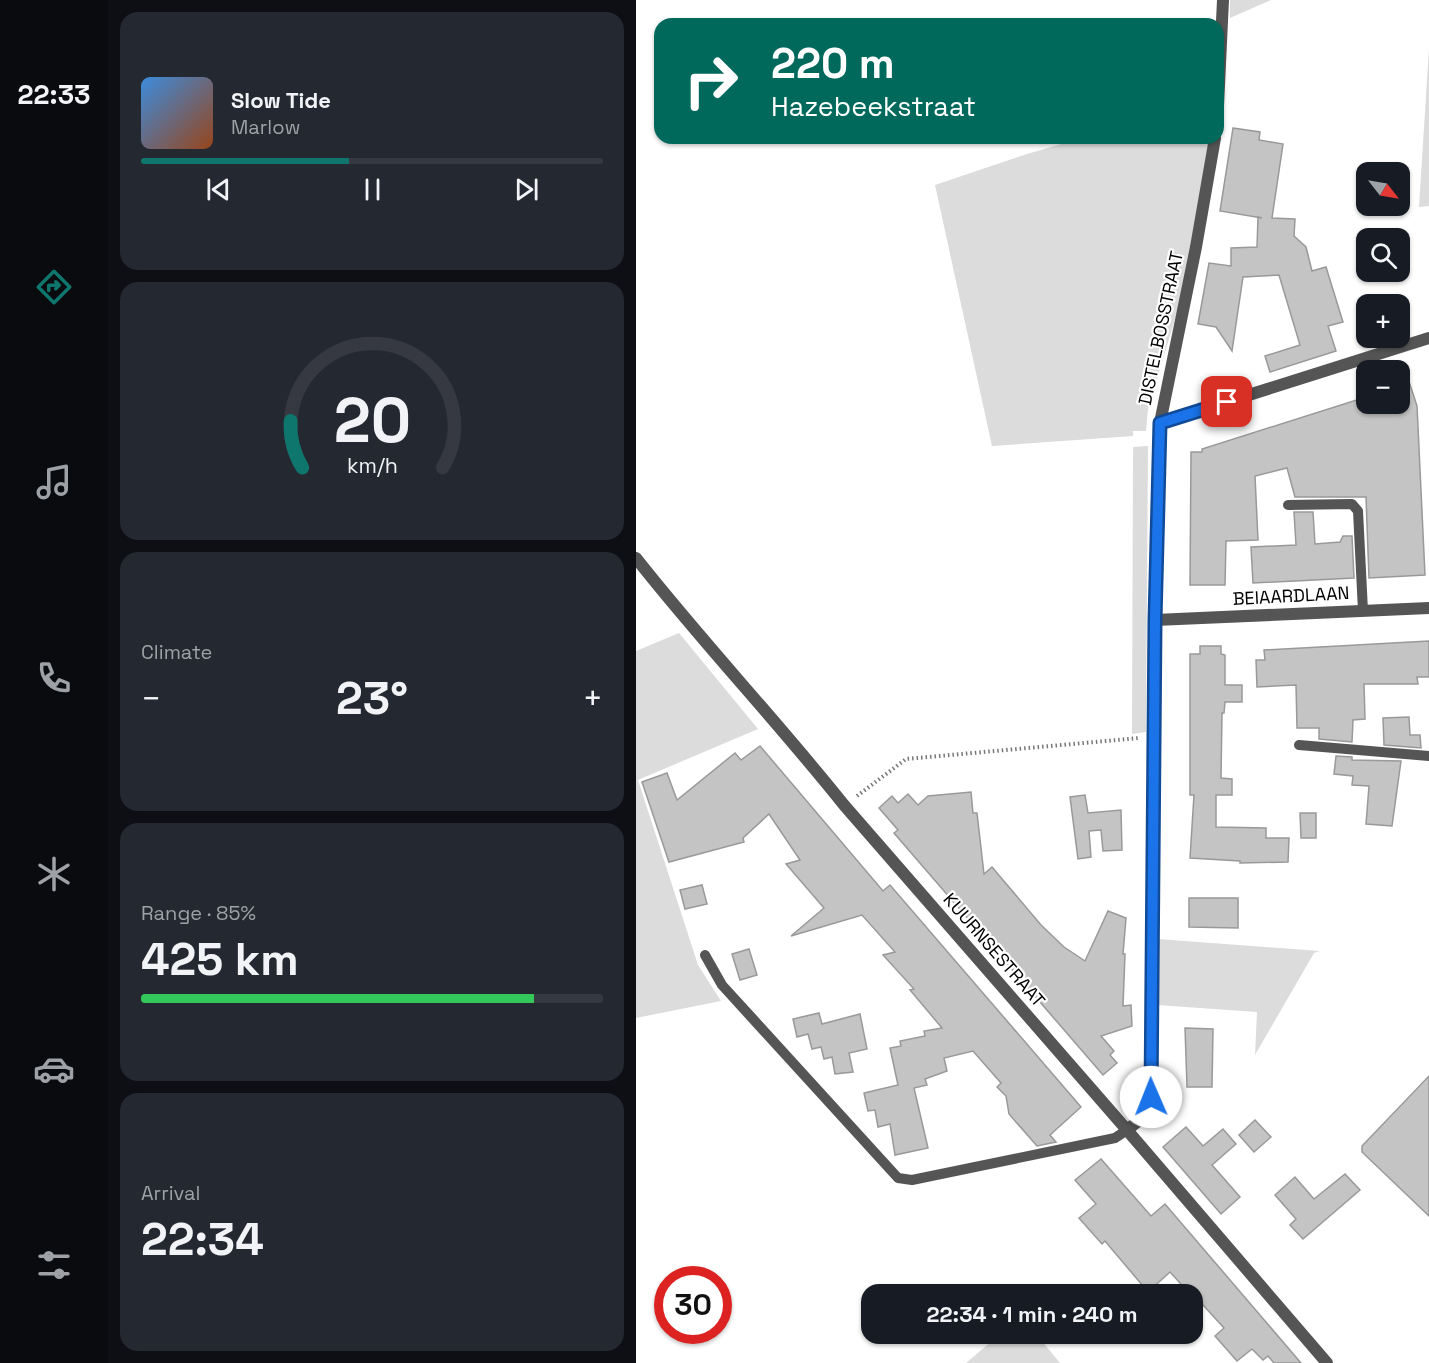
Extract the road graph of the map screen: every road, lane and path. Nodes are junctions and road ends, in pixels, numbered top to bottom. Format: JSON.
{"nodes":[{"id":1,"x":1223,"y":0,"type":"edge"},
{"id":2,"x":1222,"y":18,"type":"edge"},
{"id":3,"x":1214,"y":144,"type":"edge"},
{"id":4,"x":1429,"y":338,"type":"edge"},
{"id":5,"x":1160,"y":423,"type":"junction"},
{"id":6,"x":1288,"y":505,"type":"dead end"},
{"id":7,"x":636,"y":558,"type":"edge"},
{"id":8,"x":1429,"y":608,"type":"edge"},
{"id":9,"x":1363,"y":610,"type":"junction"},
{"id":10,"x":1155,"y":620,"type":"junction"},
{"id":11,"x":1155,"y":737,"type":"junction"},
{"id":12,"x":1299,"y":745,"type":"dead end"},
{"id":13,"x":1429,"y":756,"type":"edge"},
{"id":14,"x":844,"y":805,"type":"junction"},
{"id":15,"x":705,"y":955,"type":"dead end"},
{"id":16,"x":1128,"y":1130,"type":"junction"},
{"id":17,"x":1327,"y":1363,"type":"edge"}],
"edges":[{"from":1,"to":2,"type":"street"},
{"from":3,"to":5,"type":"street","name":"DISTELBOSSTRAAT"},
{"from":4,"to":5,"type":"street"},
{"from":5,"to":10,"type":"street","name":"DISTELBOSSTRAAT"},
{"from":6,"to":9,"type":"lane"},
{"from":7,"to":14,"type":"street","name":"KUURNSESTRAAT"},
{"from":8,"to":9,"type":"street","name":"BEIAARDLAAN"},
{"from":9,"to":10,"type":"street","name":"BEIAARDLAAN"},
{"from":10,"to":11,"type":"street","name":"DISTELBOSSTRAAT"},
{"from":11,"to":14,"type":"path"},
{"from":11,"to":16,"type":"street","name":"DISTELBOSSTRAAT"},
{"from":12,"to":13,"type":"lane"},
{"from":14,"to":16,"type":"street","name":"KUURNSESTRAAT"},
{"from":15,"to":16,"type":"lane"},
{"from":16,"to":17,"type":"street","name":"KUURNSESTRAAT"}]}
